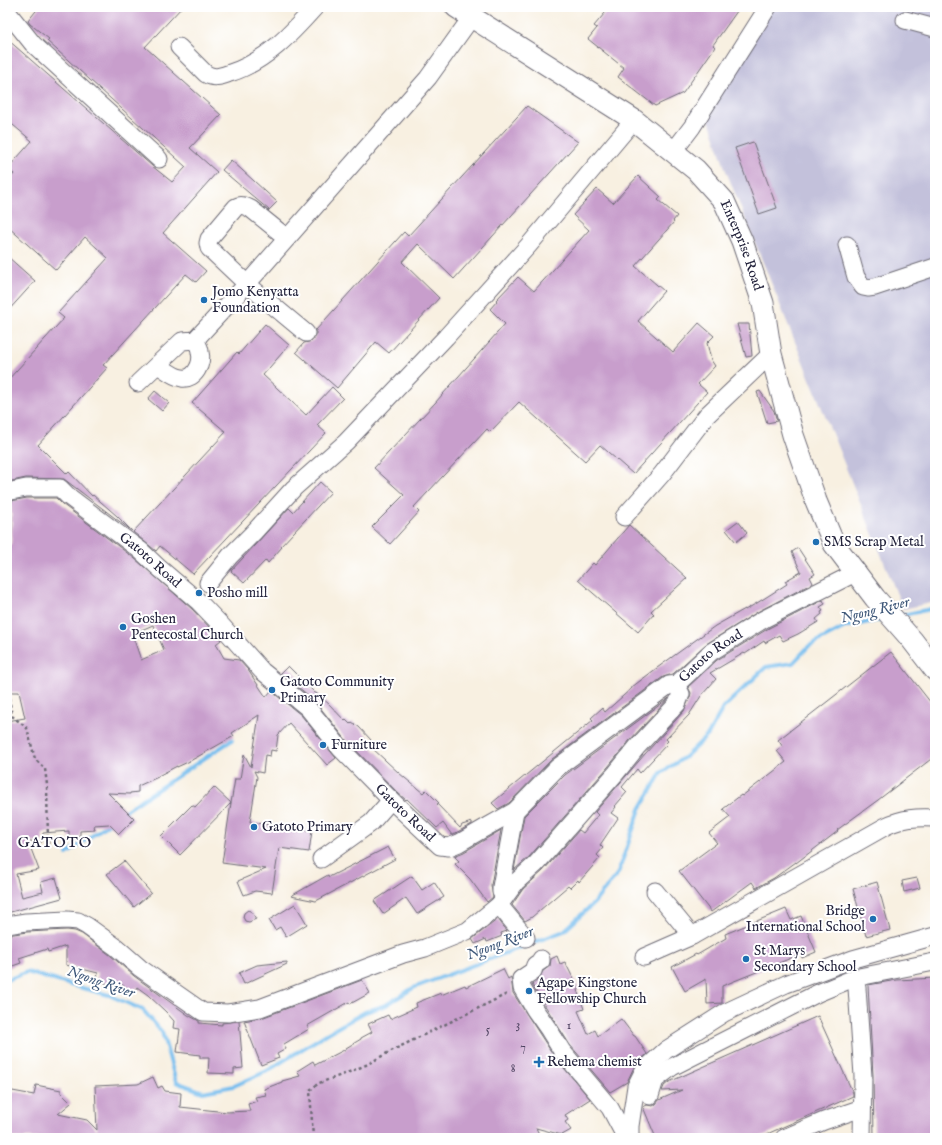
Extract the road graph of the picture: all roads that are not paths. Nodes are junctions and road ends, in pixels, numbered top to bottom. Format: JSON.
{"nodes":[{"id":1,"x":315,"y":7,"type":"edge"},
{"id":2,"x":768,"y":7,"type":"edge"},
{"id":3,"x":7,"y":9,"type":"edge"},
{"id":4,"x":463,"y":11,"type":"edge"},
{"id":5,"x":906,"y":20,"type":"dead end"},
{"id":6,"x":935,"y":28,"type":"edge"},
{"id":7,"x":180,"y":47,"type":"dead end"},
{"id":8,"x":634,"y":120,"type":"junction"},
{"id":9,"x":673,"y":152,"type":"junction"},
{"id":10,"x":159,"y":159,"type":"dead end"},
{"id":11,"x":287,"y":238,"type":"junction"},
{"id":12,"x":847,"y":246,"type":"dead end"},
{"id":13,"x":935,"y":267,"type":"edge"},
{"id":14,"x":247,"y":284,"type":"junction"},
{"id":15,"x":306,"y":333,"type":"dead end"},
{"id":16,"x":195,"y":340,"type":"junction"},
{"id":17,"x":771,"y":354,"type":"junction"},
{"id":18,"x":158,"y":365,"type":"junction"},
{"id":19,"x":138,"y":383,"type":"dead end"},
{"id":20,"x":7,"y":492,"type":"edge"},
{"id":21,"x":624,"y":517,"type":"dead end"},
{"id":22,"x":857,"y":572,"type":"junction"},
{"id":23,"x":208,"y":583,"type":"dead end"},
{"id":24,"x":935,"y":670,"type":"edge"},
{"id":25,"x":677,"y":684,"type":"junction"},
{"id":26,"x":391,"y":800,"type":"junction"},
{"id":27,"x":515,"y":811,"type":"junction"},
{"id":28,"x":935,"y":818,"type":"edge"},
{"id":29,"x":321,"y":859,"type":"dead end"},
{"id":30,"x":655,"y":891,"type":"dead end"},
{"id":31,"x":502,"y":901,"type":"junction"},
{"id":32,"x":7,"y":926,"type":"edge"},
{"id":33,"x":692,"y":936,"type":"junction"},
{"id":34,"x":935,"y":936,"type":"edge"},
{"id":35,"x":526,"y":938,"type":"dead end"},
{"id":36,"x":644,"y":957,"type":"dead end"},
{"id":37,"x":541,"y":959,"type":"dead end"},
{"id":38,"x":934,"y":962,"type":"edge"},
{"id":39,"x":854,"y":978,"type":"junction"},
{"id":40,"x":650,"y":1096,"type":"dead end"},
{"id":41,"x":862,"y":1108,"type":"junction"},
{"id":42,"x":626,"y":1138,"type":"edge"},
{"id":43,"x":630,"y":1138,"type":"edge"},
{"id":44,"x":784,"y":1138,"type":"edge"},
{"id":45,"x":862,"y":1138,"type":"edge"}],
"edges":[{"from":1,"to":7,"type":"street"},
{"from":2,"to":9,"type":"street"},
{"from":3,"to":10,"type":"street"},
{"from":4,"to":8,"type":"main road","name":"Enterprise Road"},
{"from":4,"to":11,"type":"street"},
{"from":5,"to":6,"type":"street"},
{"from":8,"to":9,"type":"main road","name":"Enterprise Road"},
{"from":8,"to":23,"type":"street"},
{"from":9,"to":17,"type":"main road","name":"Enterprise Road"},
{"from":11,"to":14,"type":"street"},
{"from":11,"to":14,"type":"street"},
{"from":12,"to":13,"type":"street"},
{"from":14,"to":15,"type":"street"},
{"from":14,"to":16,"type":"street"},
{"from":16,"to":18,"type":"street"},
{"from":16,"to":18,"type":"street"},
{"from":17,"to":21,"type":"street"},
{"from":17,"to":22,"type":"main road","name":"Enterprise Road"},
{"from":18,"to":19,"type":"street"},
{"from":20,"to":26,"type":"street","name":"Gatoto Road"},
{"from":22,"to":24,"type":"main road","name":"Enterprise Road"},
{"from":22,"to":25,"type":"street","name":"Gatoto Road"},
{"from":25,"to":27,"type":"street","name":"Gatoto Road"},
{"from":25,"to":31,"type":"street"},
{"from":26,"to":27,"type":"street","name":"Gatoto Road"},
{"from":26,"to":29,"type":"street"},
{"from":27,"to":31,"type":"street"},
{"from":28,"to":33,"type":"street"},
{"from":30,"to":33,"type":"street"},
{"from":31,"to":32,"type":"street"},
{"from":31,"to":35,"type":"street"},
{"from":33,"to":36,"type":"street"},
{"from":34,"to":43,"type":"street"},
{"from":37,"to":42,"type":"street"},
{"from":38,"to":39,"type":"street"},
{"from":39,"to":40,"type":"street"},
{"from":39,"to":41,"type":"street"},
{"from":41,"to":44,"type":"street"},
{"from":41,"to":45,"type":"street"}]}
